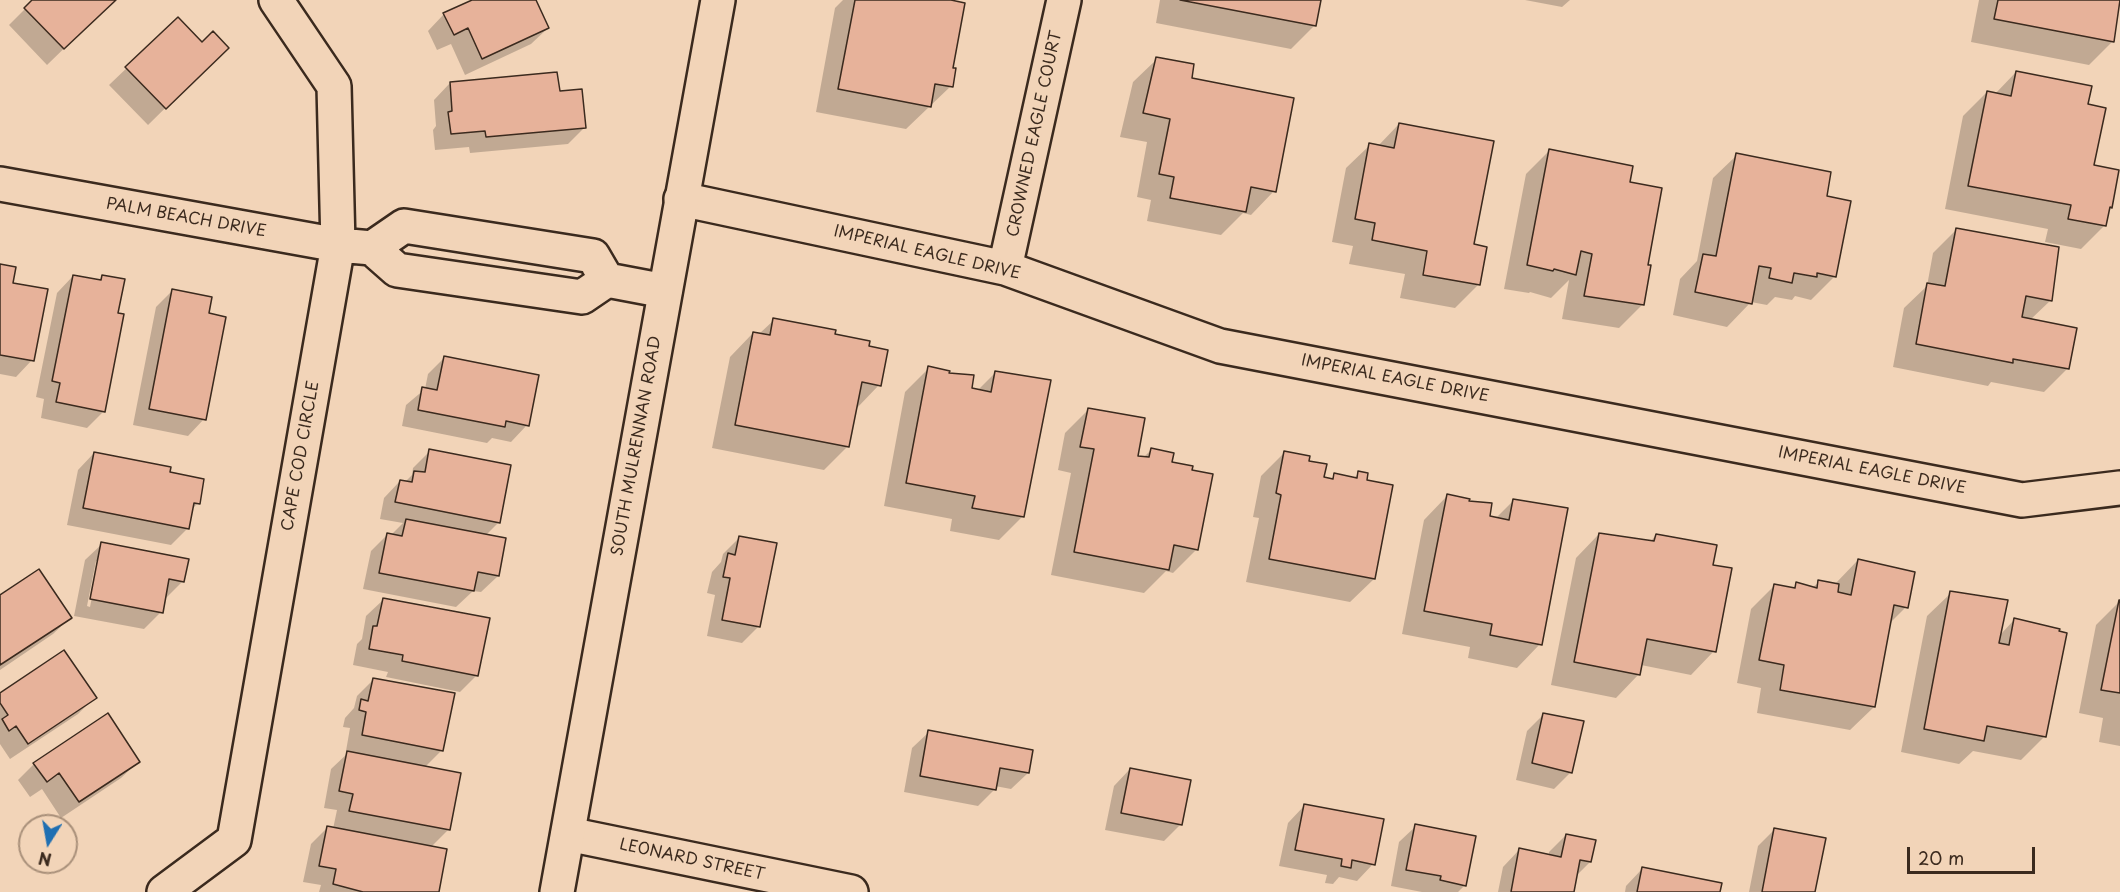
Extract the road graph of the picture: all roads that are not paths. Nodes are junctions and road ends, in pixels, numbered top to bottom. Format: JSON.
{"nodes":[{"id":1,"x":276,"y":0,"type":"edge"},
{"id":2,"x":718,"y":0,"type":"edge"},
{"id":3,"x":1064,"y":0,"type":"edge"},
{"id":4,"x":0,"y":184,"type":"edge"},
{"id":5,"x":681,"y":199,"type":"junction"},
{"id":6,"x":338,"y":245,"type":"junction"},
{"id":7,"x":372,"y":248,"type":"junction"},
{"id":8,"x":1005,"y":268,"type":"junction"},
{"id":9,"x":607,"y":280,"type":"junction"},
{"id":10,"x":665,"y":291,"type":"junction"},
{"id":11,"x":2120,"y":489,"type":"edge"},
{"id":12,"x":568,"y":834,"type":"junction"},
{"id":13,"x":164,"y":892,"type":"edge"},
{"id":14,"x":557,"y":892,"type":"edge"},
{"id":15,"x":851,"y":892,"type":"edge"}],
"edges":[{"from":1,"to":6,"type":"street","name":"CAPE COD CIRCLE"},
{"from":2,"to":5,"type":"street","name":"SOUTH MULRENNAN ROAD"},
{"from":3,"to":8,"type":"street","name":"CROWNED EAGLE COURT"},
{"from":4,"to":6,"type":"street","name":"PALM BEACH DRIVE"},
{"from":5,"to":8,"type":"street","name":"IMPERIAL EAGLE DRIVE"},
{"from":5,"to":10,"type":"street","name":"SOUTH MULRENNAN ROAD"},
{"from":6,"to":7,"type":"street","name":"PALM BEACH DRIVE"},
{"from":6,"to":13,"type":"street","name":"CAPE COD CIRCLE"},
{"from":7,"to":9,"type":"street"},
{"from":7,"to":9,"type":"street"},
{"from":8,"to":11,"type":"street","name":"IMPERIAL EAGLE DRIVE"},
{"from":9,"to":10,"type":"street"},
{"from":10,"to":12,"type":"street","name":"SOUTH MULRENNAN ROAD"},
{"from":12,"to":14,"type":"street","name":"SOUTH MULRENNAN ROAD"},
{"from":12,"to":15,"type":"street","name":"LEONARD STREET"}]}
